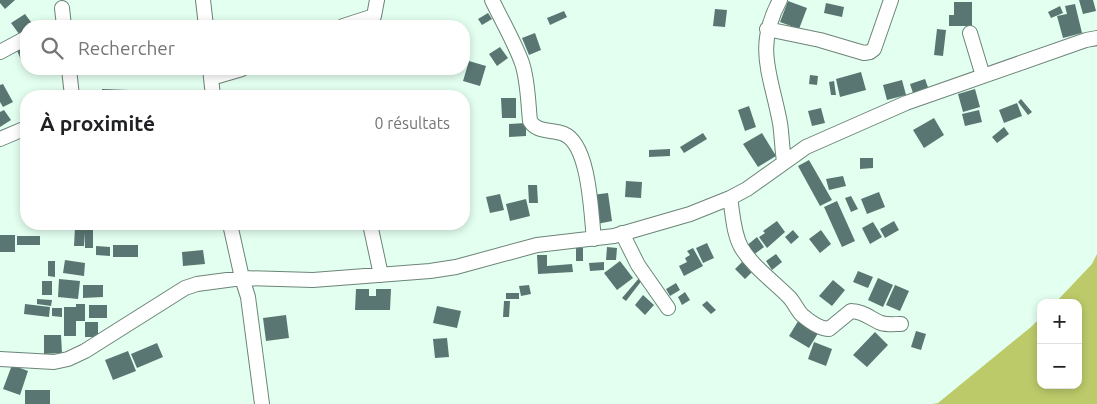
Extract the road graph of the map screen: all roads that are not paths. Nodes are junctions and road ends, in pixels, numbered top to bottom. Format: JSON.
{"nodes":[{"id":1,"x":203,"y":0,"type":"edge"},
{"id":2,"x":377,"y":0,"type":"edge"},
{"id":3,"x":492,"y":0,"type":"edge"},
{"id":4,"x":780,"y":0,"type":"edge"},
{"id":5,"x":892,"y":0,"type":"edge"},
{"id":6,"x":62,"y":8,"type":"dead end"},
{"id":7,"x":63,"y":20,"type":"edge"},
{"id":8,"x":205,"y":20,"type":"edge"},
{"id":9,"x":362,"y":20,"type":"edge"},
{"id":10,"x":767,"y":29,"type":"junction"},
{"id":11,"x":970,"y":33,"type":"dead end"},
{"id":12,"x":1097,"y":38,"type":"edge"},
{"id":13,"x":20,"y":41,"type":"edge"},
{"id":14,"x":0,"y":52,"type":"edge"},
{"id":15,"x":70,"y":75,"type":"edge"},
{"id":16,"x":211,"y":75,"type":"edge"},
{"id":17,"x":984,"y":76,"type":"junction"},
{"id":18,"x":71,"y":90,"type":"edge"},
{"id":19,"x":212,"y":90,"type":"edge"},
{"id":20,"x":20,"y":131,"type":"edge"},
{"id":21,"x":0,"y":139,"type":"edge"},
{"id":22,"x":784,"y":162,"type":"junction"},
{"id":23,"x":730,"y":198,"type":"junction"},
{"id":24,"x":231,"y":230,"type":"edge"},
{"id":25,"x":371,"y":230,"type":"edge"},
{"id":26,"x":622,"y":233,"type":"junction"},
{"id":27,"x":594,"y":239,"type":"junction"},
{"id":28,"x":382,"y":275,"type":"junction"},
{"id":29,"x":242,"y":278,"type":"junction"},
{"id":30,"x":668,"y":308,"type":"dead end"},
{"id":31,"x":901,"y":324,"type":"dead end"},
{"id":32,"x":0,"y":359,"type":"edge"},
{"id":33,"x":262,"y":404,"type":"edge"}],
"edges":[{"from":1,"to":8,"type":"street"},
{"from":2,"to":9,"type":"street"},
{"from":3,"to":27,"type":"street"},
{"from":4,"to":10,"type":"street"},
{"from":5,"to":10,"type":"street"},
{"from":6,"to":7,"type":"street"},
{"from":10,"to":22,"type":"street"},
{"from":11,"to":17,"type":"street"},
{"from":12,"to":17,"type":"street"},
{"from":13,"to":14,"type":"street"},
{"from":15,"to":18,"type":"street"},
{"from":16,"to":19,"type":"street"},
{"from":17,"to":22,"type":"street"},
{"from":20,"to":21,"type":"street"},
{"from":22,"to":23,"type":"street"},
{"from":23,"to":26,"type":"street"},
{"from":23,"to":31,"type":"street"},
{"from":24,"to":29,"type":"street"},
{"from":25,"to":28,"type":"street"},
{"from":26,"to":27,"type":"street"},
{"from":26,"to":30,"type":"street"},
{"from":27,"to":28,"type":"street"},
{"from":28,"to":29,"type":"street"},
{"from":29,"to":32,"type":"street"},
{"from":29,"to":33,"type":"street"}]}
